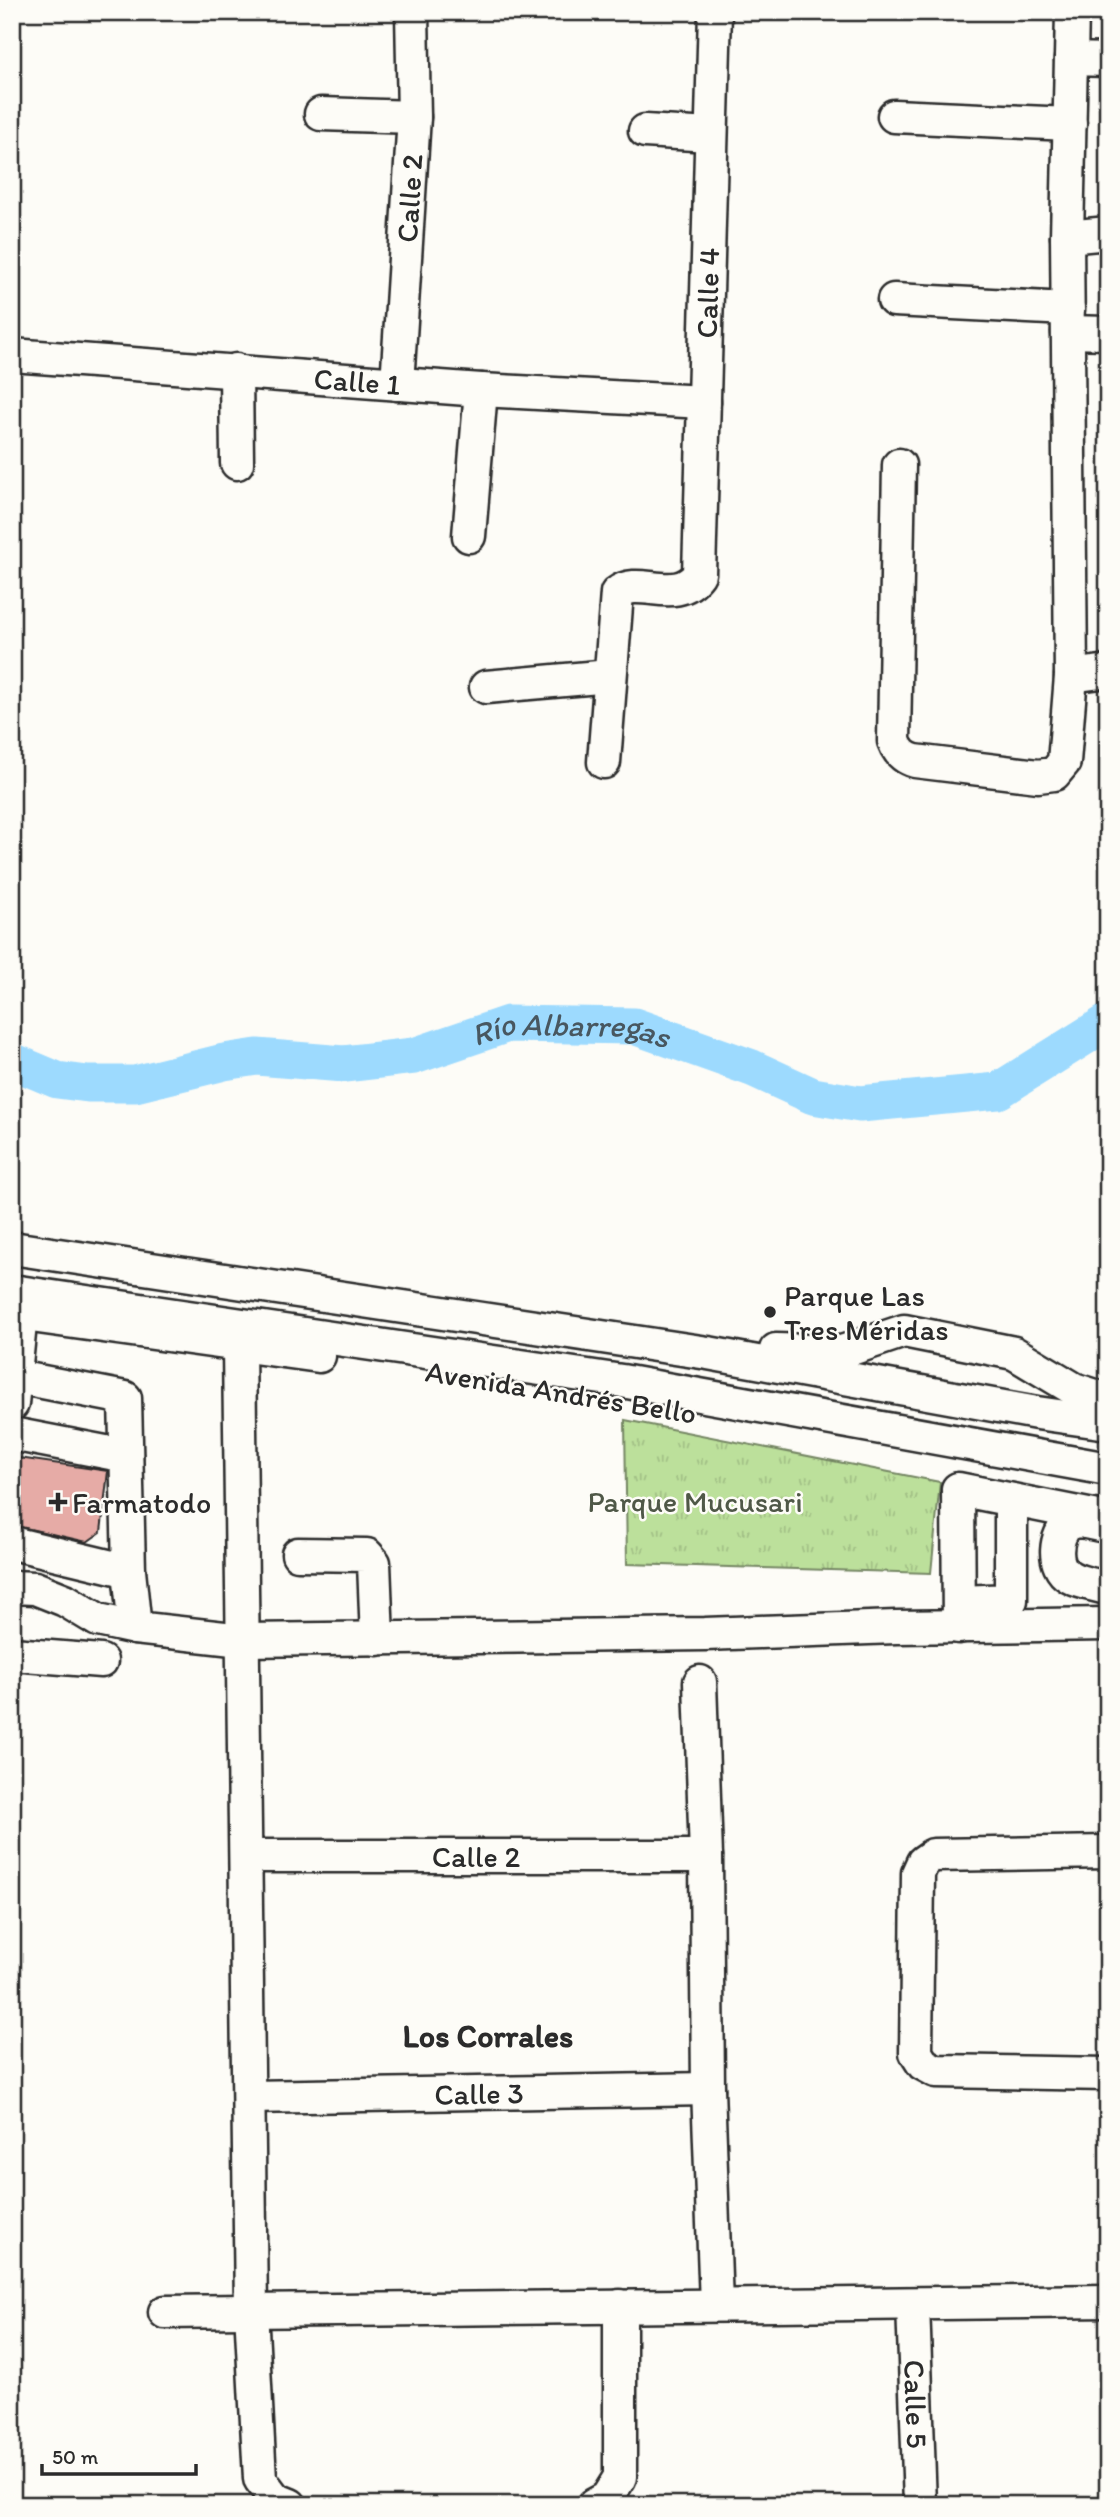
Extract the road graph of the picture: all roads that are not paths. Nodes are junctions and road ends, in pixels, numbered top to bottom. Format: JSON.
{"nodes":[{"id":1,"x":412,"y":12,"type":"edge"},
{"id":2,"x":715,"y":12,"type":"edge"},
{"id":3,"x":1072,"y":12,"type":"edge"},
{"id":4,"x":1071,"y":59,"type":"junction"},
{"id":5,"x":1108,"y":60,"type":"edge"},
{"id":6,"x":321,"y":114,"type":"dead end"},
{"id":7,"x":894,"y":116,"type":"dead end"},
{"id":8,"x":414,"y":117,"type":"junction"},
{"id":9,"x":1070,"y":124,"type":"junction"},
{"id":10,"x":645,"y":131,"type":"dead end"},
{"id":11,"x":710,"y":135,"type":"junction"},
{"id":12,"x":1108,"y":233,"type":"edge"},
{"id":13,"x":1067,"y":237,"type":"junction"},
{"id":14,"x":894,"y":300,"type":"dead end"},
{"id":15,"x":1068,"y":321,"type":"junction"},
{"id":16,"x":1108,"y":333,"type":"edge"},
{"id":17,"x":12,"y":355,"type":"edge"},
{"id":18,"x":236,"y":370,"type":"junction"},
{"id":19,"x":397,"y":384,"type":"junction"},
{"id":20,"x":481,"y":390,"type":"junction"},
{"id":21,"x":704,"y":402,"type":"junction"},
{"id":22,"x":237,"y":463,"type":"dead end"},
{"id":23,"x":899,"y":465,"type":"dead end"},
{"id":24,"x":469,"y":536,"type":"dead end"},
{"id":25,"x":1108,"y":671,"type":"edge"},
{"id":26,"x":610,"y":676,"type":"junction"},
{"id":27,"x":1071,"y":676,"type":"junction"},
{"id":28,"x":486,"y":687,"type":"dead end"},
{"id":29,"x":604,"y":762,"type":"dead end"},
{"id":30,"x":12,"y":1248,"type":"edge"},
{"id":31,"x":12,"y":1274,"type":"edge"},
{"id":32,"x":15,"y":1306,"type":"edge"},
{"id":33,"x":239,"y":1347,"type":"junction"},
{"id":34,"x":708,"y":1353,"type":"junction"},
{"id":35,"x":14,"y":1390,"type":"edge"},
{"id":36,"x":1108,"y":1399,"type":"edge"},
{"id":37,"x":1108,"y":1423,"type":"edge"},
{"id":38,"x":12,"y":1434,"type":"edge"},
{"id":39,"x":1108,"y":1451,"type":"edge"},
{"id":40,"x":127,"y":1456,"type":"junction"},
{"id":41,"x":1108,"y":1469,"type":"edge"},
{"id":42,"x":1108,"y":1487,"type":"edge"},
{"id":43,"x":1011,"y":1500,"type":"junction"},
{"id":44,"x":1108,"y":1518,"type":"edge"},
{"id":45,"x":1108,"y":1527,"type":"edge"},
{"id":46,"x":12,"y":1544,"type":"edge"},
{"id":47,"x":298,"y":1554,"type":"dead end"},
{"id":48,"x":129,"y":1571,"type":"junction"},
{"id":49,"x":12,"y":1587,"type":"edge"},
{"id":50,"x":1108,"y":1588,"type":"edge"},
{"id":51,"x":959,"y":1615,"type":"junction"},
{"id":52,"x":1108,"y":1624,"type":"edge"},
{"id":53,"x":135,"y":1628,"type":"junction"},
{"id":54,"x":377,"y":1639,"type":"junction"},
{"id":55,"x":242,"y":1640,"type":"junction"},
{"id":56,"x":12,"y":1654,"type":"edge"},
{"id":57,"x":101,"y":1661,"type":"dead end"},
{"id":58,"x":700,"y":1682,"type":"dead end"},
{"id":59,"x":1108,"y":1852,"type":"edge"},
{"id":60,"x":247,"y":1856,"type":"junction"},
{"id":61,"x":706,"y":1856,"type":"junction"},
{"id":62,"x":1108,"y":2074,"type":"edge"},
{"id":63,"x":708,"y":2088,"type":"junction"},
{"id":64,"x":250,"y":2097,"type":"junction"},
{"id":65,"x":1108,"y":2301,"type":"edge"},
{"id":66,"x":716,"y":2304,"type":"junction"},
{"id":67,"x":913,"y":2304,"type":"junction"},
{"id":68,"x":620,"y":2306,"type":"junction"},
{"id":69,"x":251,"y":2310,"type":"junction"},
{"id":70,"x":166,"y":2312,"type":"dead end"},
{"id":71,"x":290,"y":2505,"type":"edge"},
{"id":72,"x":594,"y":2505,"type":"edge"},
{"id":73,"x":920,"y":2505,"type":"edge"}],
"edges":[{"from":1,"to":8,"type":"street","name":"Calle 2"},
{"from":2,"to":11,"type":"street","name":"Calle 4"},
{"from":3,"to":4,"type":"street"},
{"from":4,"to":5,"type":"street"},
{"from":4,"to":9,"type":"street"},
{"from":6,"to":8,"type":"street"},
{"from":7,"to":9,"type":"street"},
{"from":8,"to":19,"type":"street","name":"Calle 2"},
{"from":9,"to":13,"type":"street"},
{"from":10,"to":11,"type":"street"},
{"from":11,"to":21,"type":"street","name":"Calle 4"},
{"from":12,"to":13,"type":"street"},
{"from":13,"to":15,"type":"street"},
{"from":14,"to":15,"type":"street"},
{"from":15,"to":16,"type":"street"},
{"from":15,"to":27,"type":"street"},
{"from":17,"to":18,"type":"street","name":"Calle 1"},
{"from":18,"to":19,"type":"street","name":"Calle 1"},
{"from":18,"to":22,"type":"street"},
{"from":19,"to":20,"type":"street","name":"Calle 1"},
{"from":20,"to":21,"type":"street","name":"Calle 1"},
{"from":20,"to":24,"type":"street"},
{"from":21,"to":26,"type":"street","name":"Calle 4"},
{"from":23,"to":27,"type":"street"},
{"from":25,"to":27,"type":"street"},
{"from":26,"to":28,"type":"street"},
{"from":26,"to":29,"type":"street"},
{"from":30,"to":34,"type":"street","name":"Avenida Andrés Bello"},
{"from":31,"to":39,"type":"street"},
{"from":32,"to":33,"type":"street","name":"Avenida Andrés Bello"},
{"from":32,"to":35,"type":"street"},
{"from":32,"to":41,"type":"street"},
{"from":33,"to":42,"type":"street","name":"Avenida Andrés Bello"},
{"from":33,"to":55,"type":"street"},
{"from":34,"to":36,"type":"street"},
{"from":34,"to":37,"type":"street","name":"Avenida Andrés Bello"},
{"from":35,"to":40,"type":"street"},
{"from":38,"to":40,"type":"street"},
{"from":40,"to":48,"type":"street"},
{"from":43,"to":44,"type":"street"},
{"from":43,"to":51,"type":"street"},
{"from":43,"to":51,"type":"street"},
{"from":45,"to":50,"type":"street"},
{"from":46,"to":48,"type":"street"},
{"from":47,"to":54,"type":"street"},
{"from":48,"to":53,"type":"street"},
{"from":49,"to":53,"type":"street"},
{"from":51,"to":52,"type":"street"},
{"from":51,"to":54,"type":"street"},
{"from":53,"to":55,"type":"street"},
{"from":54,"to":55,"type":"street"},
{"from":55,"to":60,"type":"street"},
{"from":56,"to":57,"type":"street"},
{"from":58,"to":61,"type":"street"},
{"from":59,"to":62,"type":"street"},
{"from":60,"to":61,"type":"street","name":"Calle 2"},
{"from":60,"to":64,"type":"street"},
{"from":61,"to":63,"type":"street"},
{"from":63,"to":64,"type":"street","name":"Calle 3"},
{"from":63,"to":66,"type":"street"},
{"from":64,"to":69,"type":"street"},
{"from":65,"to":67,"type":"street"},
{"from":66,"to":67,"type":"street"},
{"from":66,"to":68,"type":"street"},
{"from":67,"to":73,"type":"street","name":"Calle 5"},
{"from":68,"to":69,"type":"street"},
{"from":68,"to":72,"type":"street"},
{"from":69,"to":70,"type":"street"},
{"from":69,"to":71,"type":"street"}]}
